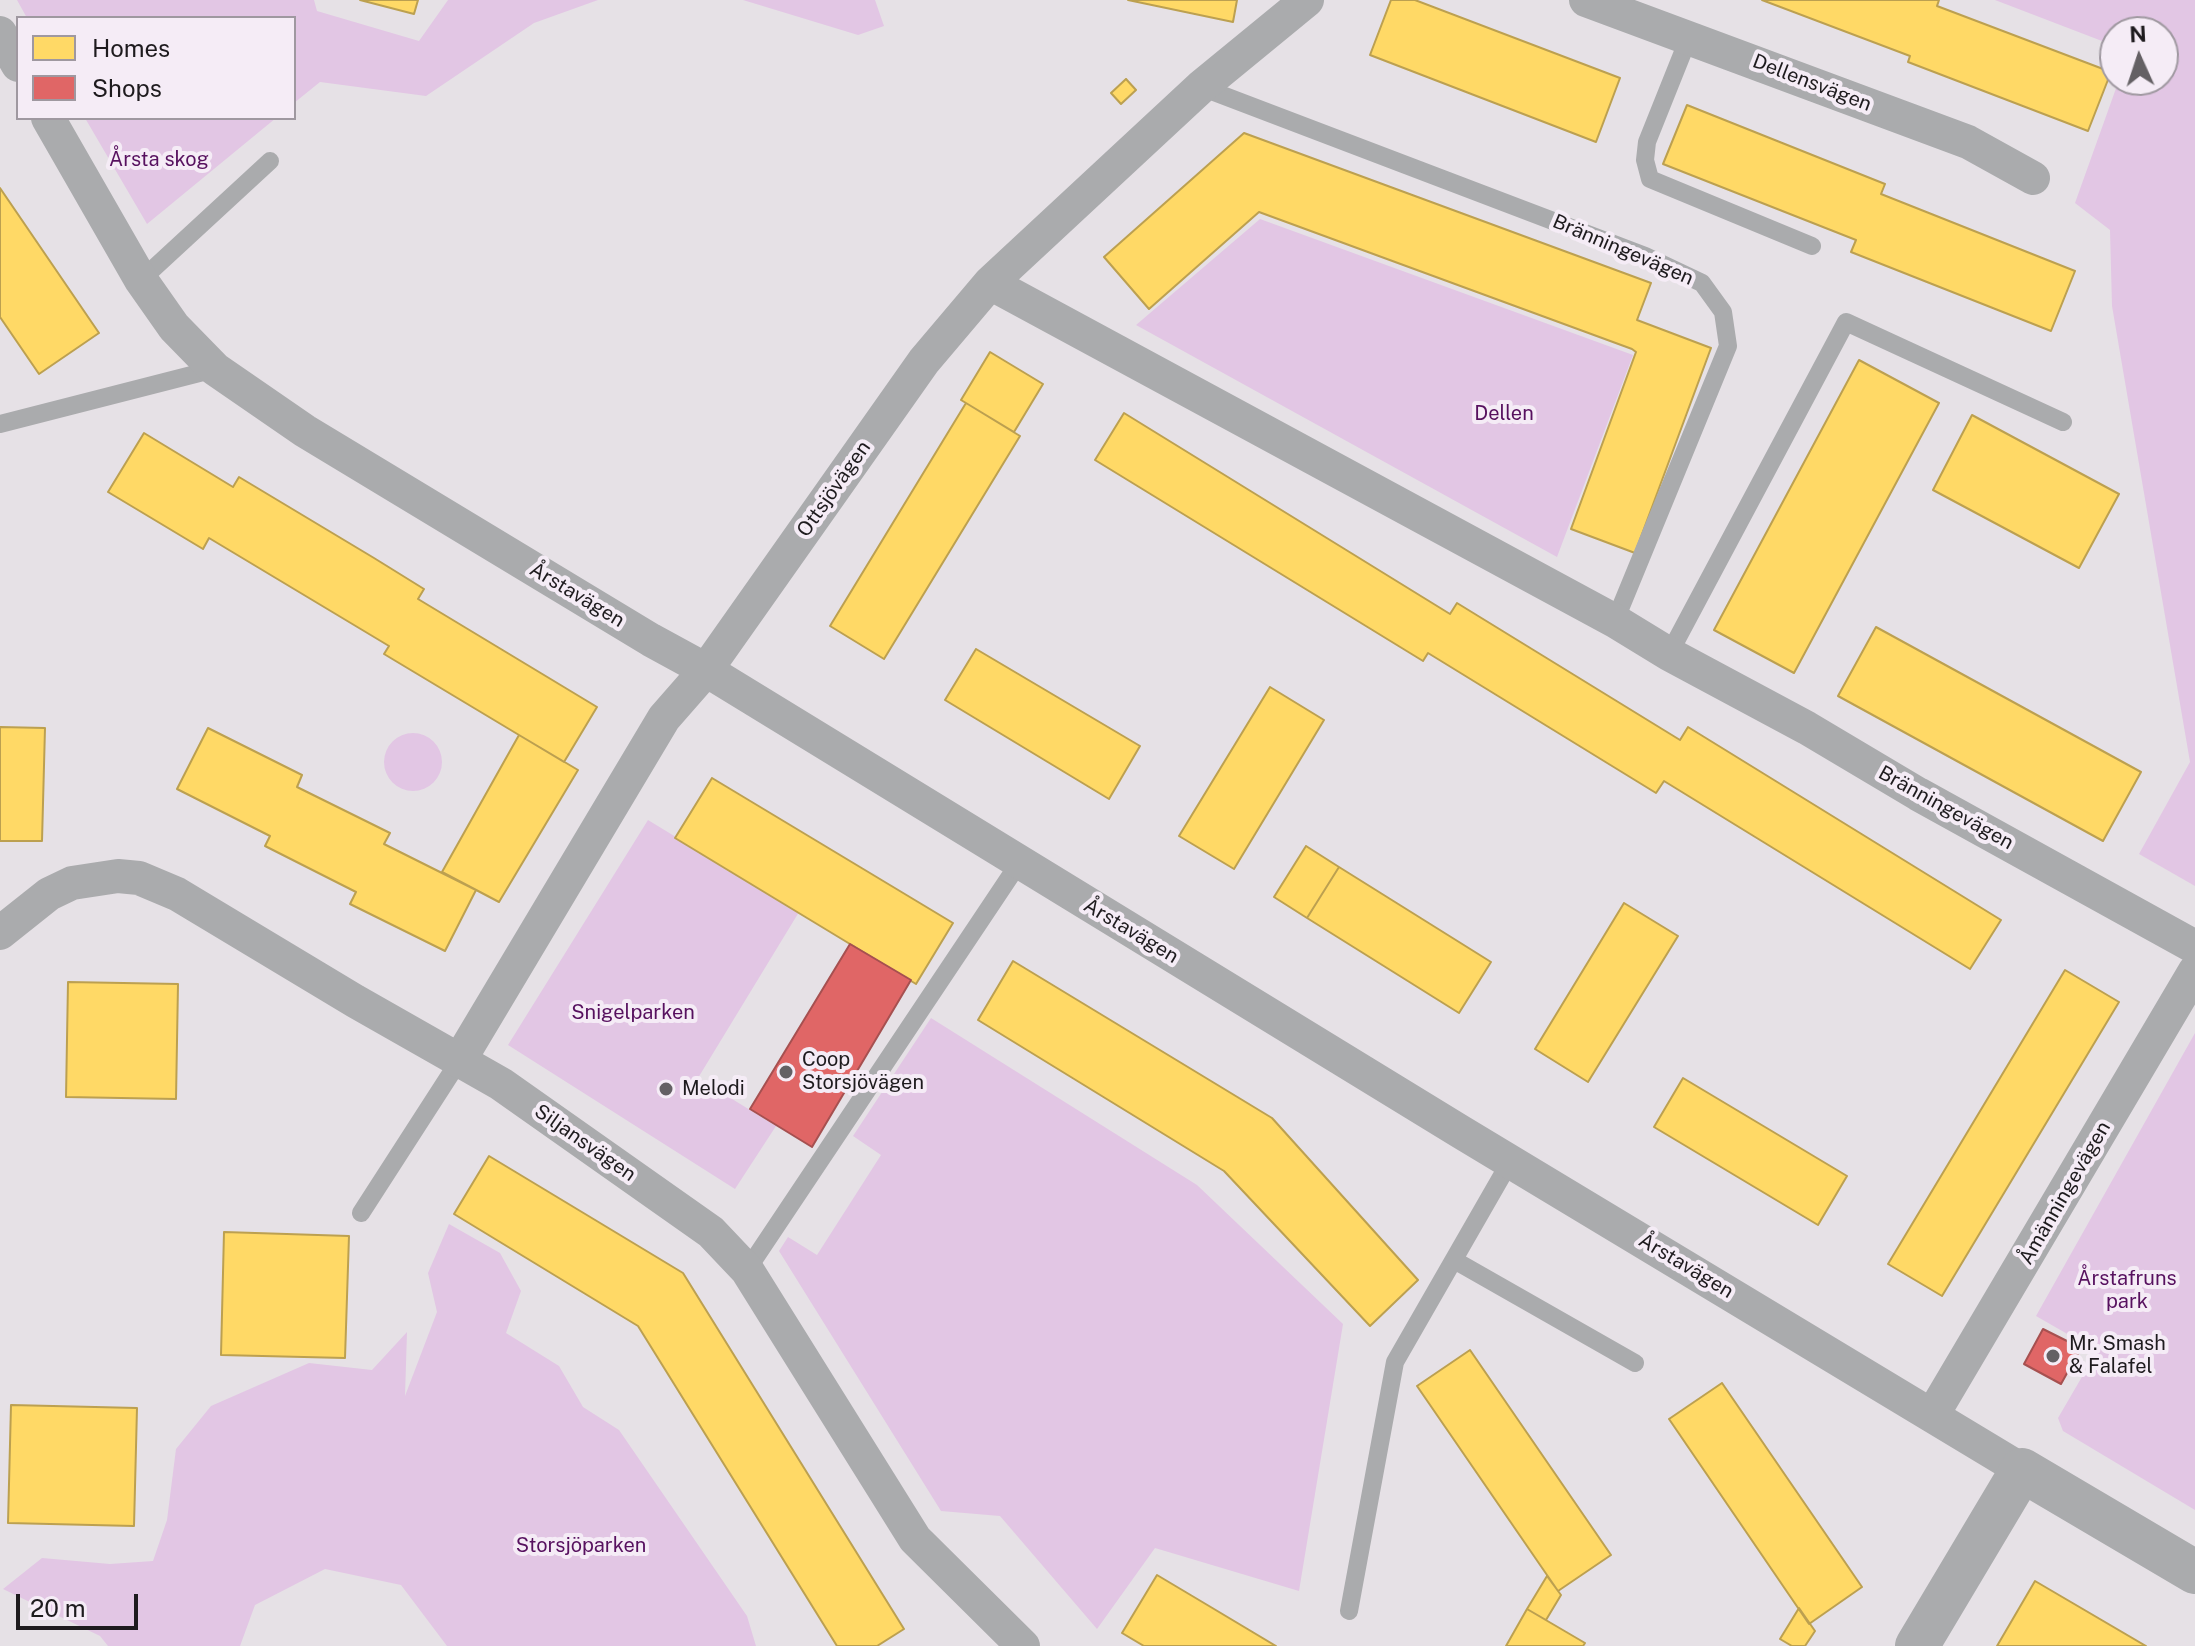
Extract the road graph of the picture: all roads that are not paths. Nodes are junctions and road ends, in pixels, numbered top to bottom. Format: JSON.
{"nodes":[{"id":1,"x":1307,"y":0,"type":"edge"},
{"id":2,"x":1586,"y":0,"type":"edge"},
{"id":3,"x":1689,"y":37,"type":"junction"},
{"id":4,"x":1201,"y":87,"type":"junction"},
{"id":5,"x":49,"y":120,"type":"edge"},
{"id":6,"x":270,"y":161,"type":"dead end"},
{"id":7,"x":2033,"y":178,"type":"dead end"},
{"id":8,"x":1812,"y":246,"type":"dead end"},
{"id":9,"x":141,"y":280,"type":"junction"},
{"id":10,"x":990,"y":283,"type":"junction"},
{"id":11,"x":215,"y":369,"type":"junction"},
{"id":12,"x":2063,"y":422,"type":"dead end"},
{"id":13,"x":0,"y":424,"type":"edge"},
{"id":14,"x":1615,"y":621,"type":"junction"},
{"id":15,"x":1669,"y":654,"type":"junction"},
{"id":16,"x":706,"y":670,"type":"junction"},
{"id":17,"x":1019,"y":863,"type":"junction"},
{"id":18,"x":0,"y":933,"type":"edge"},
{"id":19,"x":2195,"y":947,"type":"edge"},
{"id":20,"x":2195,"y":971,"type":"edge"},
{"id":21,"x":459,"y":1061,"type":"junction"},
{"id":22,"x":1511,"y":1160,"type":"junction"},
{"id":23,"x":361,"y":1213,"type":"dead end"},
{"id":24,"x":1454,"y":1260,"type":"junction"},
{"id":25,"x":747,"y":1270,"type":"junction"},
{"id":26,"x":1635,"y":1363,"type":"dead end"},
{"id":27,"x":1933,"y":1414,"type":"junction"},
{"id":28,"x":2022,"y":1470,"type":"junction"},
{"id":29,"x":2195,"y":1572,"type":"edge"},
{"id":30,"x":1349,"y":1611,"type":"dead end"},
{"id":31,"x":1023,"y":1646,"type":"edge"},
{"id":32,"x":1917,"y":1646,"type":"edge"}],
"edges":[{"from":1,"to":4,"type":"street","name":"Ottsjövägen"},
{"from":2,"to":3,"type":"street","name":"Dellensvägen"},
{"from":3,"to":7,"type":"street","name":"Dellensvägen"},
{"from":3,"to":8,"type":"lane"},
{"from":4,"to":10,"type":"street","name":"Ottsjövägen"},
{"from":4,"to":14,"type":"lane","name":"Bränningevägen"},
{"from":5,"to":9,"type":"street","name":"Årstavägen"},
{"from":6,"to":9,"type":"lane"},
{"from":9,"to":11,"type":"street","name":"Årstavägen"},
{"from":10,"to":14,"type":"street","name":"Bränningevägen"},
{"from":10,"to":16,"type":"street","name":"Ottsjövägen"},
{"from":11,"to":13,"type":"lane"},
{"from":11,"to":16,"type":"street","name":"Årstavägen"},
{"from":12,"to":15,"type":"lane"},
{"from":14,"to":15,"type":"street","name":"Bränningevägen"},
{"from":15,"to":19,"type":"street","name":"Bränningevägen"},
{"from":16,"to":17,"type":"street","name":"Årstavägen"},
{"from":16,"to":21,"type":"street","name":"Ottsjövägen"},
{"from":17,"to":22,"type":"street","name":"Årstavägen"},
{"from":17,"to":25,"type":"lane"},
{"from":18,"to":21,"type":"street","name":"Siljansvägen"},
{"from":20,"to":27,"type":"street","name":"Åmänningevägen"},
{"from":21,"to":23,"type":"lane"},
{"from":21,"to":25,"type":"street","name":"Siljansvägen"},
{"from":22,"to":24,"type":"lane"},
{"from":22,"to":27,"type":"street","name":"Årstavägen"},
{"from":24,"to":26,"type":"lane"},
{"from":24,"to":30,"type":"lane"},
{"from":25,"to":31,"type":"street","name":"Siljansvägen"},
{"from":27,"to":28,"type":"street","name":"Årstavägen"},
{"from":28,"to":29,"type":"street","name":"Årstavägen"},
{"from":28,"to":32,"type":"street"}]}
